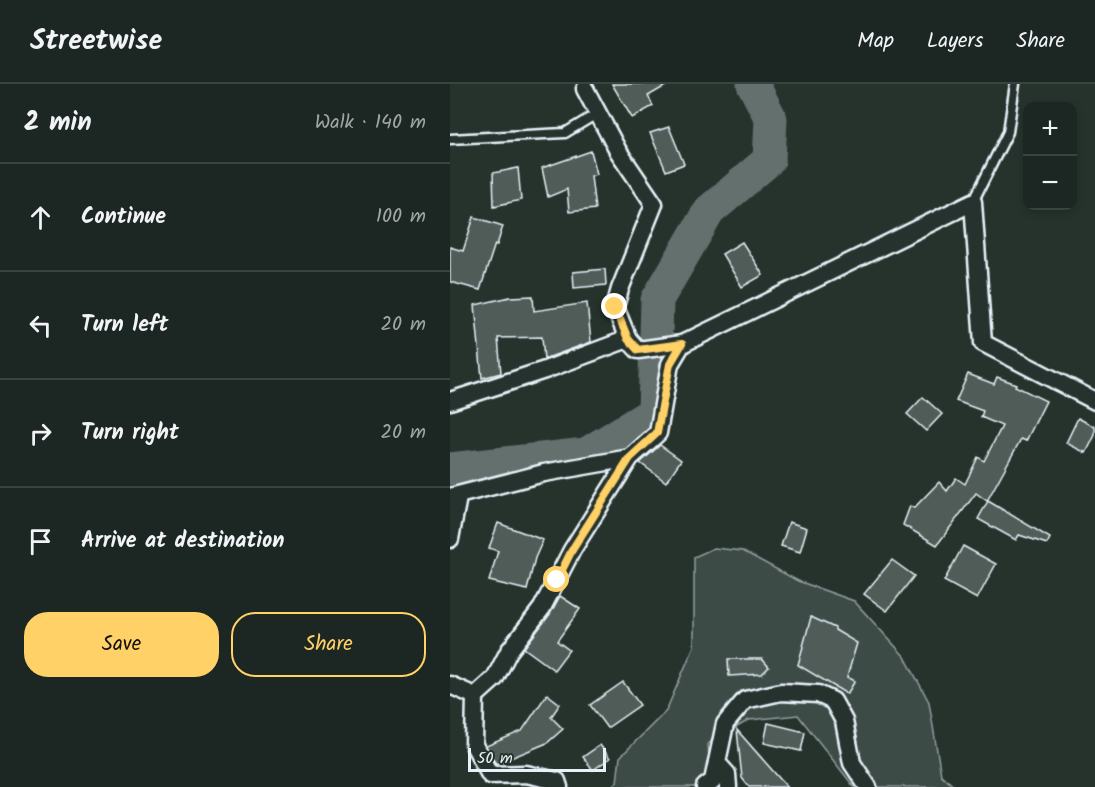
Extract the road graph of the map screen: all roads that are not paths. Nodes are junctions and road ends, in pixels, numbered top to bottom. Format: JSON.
{"nodes":[{"id":1,"x":1015,"y":84,"type":"edge"},
{"id":2,"x":585,"y":89,"type":"dead end"},
{"id":3,"x":598,"y":113,"type":"junction"},
{"id":4,"x":450,"y":139,"type":"edge"},
{"id":5,"x":973,"y":202,"type":"junction"},
{"id":6,"x":682,"y":344,"type":"junction"},
{"id":7,"x":633,"y":345,"type":"junction"},
{"id":8,"x":450,"y":401,"type":"edge"},
{"id":9,"x":1095,"y":401,"type":"edge"},
{"id":10,"x":630,"y":458,"type":"junction"},
{"id":11,"x":454,"y":497,"type":"edge"},
{"id":12,"x":450,"y":539,"type":"edge"},
{"id":13,"x":450,"y":686,"type":"edge"},
{"id":14,"x":475,"y":696,"type":"junction"},
{"id":15,"x":717,"y":763,"type":"junction"},
{"id":16,"x":559,"y":787,"type":"edge"},
{"id":17,"x":705,"y":787,"type":"edge"},
{"id":18,"x":728,"y":787,"type":"edge"},
{"id":19,"x":868,"y":787,"type":"edge"}],
"edges":[{"from":1,"to":5,"type":"lane"},
{"from":2,"to":3,"type":"street"},
{"from":3,"to":4,"type":"lane"},
{"from":3,"to":7,"type":"street"},
{"from":5,"to":6,"type":"street"},
{"from":5,"to":9,"type":"street"},
{"from":6,"to":7,"type":"street"},
{"from":6,"to":10,"type":"street"},
{"from":7,"to":8,"type":"street"},
{"from":10,"to":11,"type":"street"},
{"from":10,"to":14,"type":"street"},
{"from":11,"to":12,"type":"street"},
{"from":13,"to":14,"type":"street"},
{"from":14,"to":16,"type":"street"},
{"from":15,"to":17,"type":"street"},
{"from":15,"to":18,"type":"street"},
{"from":15,"to":19,"type":"street"}]}
